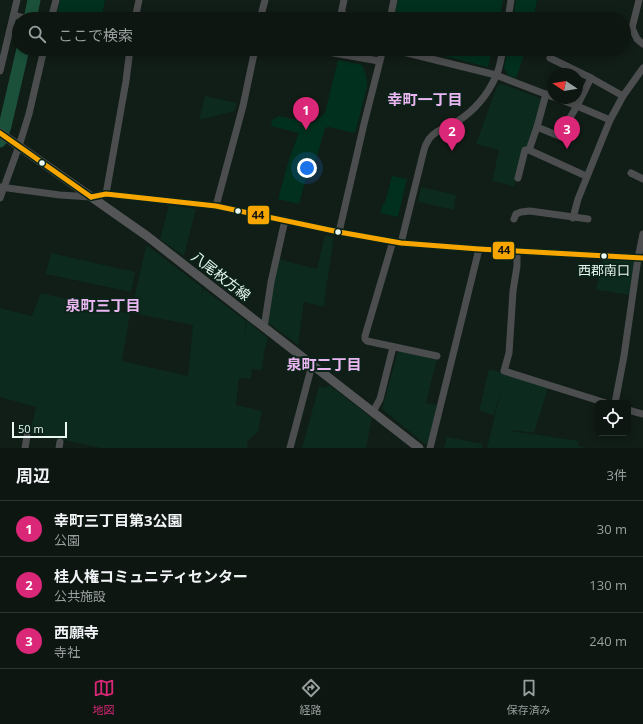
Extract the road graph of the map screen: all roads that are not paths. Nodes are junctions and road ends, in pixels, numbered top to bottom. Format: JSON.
{"nodes":[{"id":1,"x":17,"y":0,"type":"edge"},
{"id":2,"x":56,"y":0,"type":"edge"},
{"id":3,"x":139,"y":0,"type":"edge"},
{"id":4,"x":265,"y":0,"type":"edge"},
{"id":5,"x":344,"y":0,"type":"edge"},
{"id":6,"x":394,"y":0,"type":"edge"},
{"id":7,"x":511,"y":0,"type":"edge"},
{"id":8,"x":639,"y":0,"type":"edge"},
{"id":9,"x":15,"y":12,"type":"edge"},
{"id":10,"x":53,"y":12,"type":"edge"},
{"id":11,"x":136,"y":12,"type":"edge"},
{"id":12,"x":262,"y":12,"type":"edge"},
{"id":13,"x":342,"y":12,"type":"edge"},
{"id":14,"x":391,"y":12,"type":"edge"},
{"id":15,"x":509,"y":12,"type":"edge"},
{"id":16,"x":12,"y":21,"type":"edge"},
{"id":17,"x":643,"y":44,"type":"edge"},
{"id":18,"x":3,"y":48,"type":"edge"},
{"id":19,"x":42,"y":56,"type":"edge"},
{"id":20,"x":129,"y":56,"type":"edge"},
{"id":21,"x":254,"y":56,"type":"edge"},
{"id":22,"x":351,"y":56,"type":"edge"},
{"id":23,"x":381,"y":56,"type":"edge"},
{"id":24,"x":419,"y":56,"type":"edge"},
{"id":25,"x":501,"y":56,"type":"edge"},
{"id":26,"x":550,"y":58,"type":"dead end"},
{"id":27,"x":379,"y":61,"type":"junction"},
{"id":28,"x":643,"y":68,"type":"edge"},
{"id":29,"x":0,"y":71,"type":"edge"},
{"id":30,"x":496,"y":75,"type":"junction"},
{"id":31,"x":592,"y":78,"type":"junction"},
{"id":32,"x":547,"y":94,"type":"edge"},
{"id":33,"x":623,"y":96,"type":"junction"},
{"id":34,"x":547,"y":102,"type":"edge"},
{"id":35,"x":572,"y":104,"type":"edge"},
{"id":36,"x":577,"y":106,"type":"junction"},
{"id":37,"x":610,"y":120,"type":"junction"},
{"id":38,"x":537,"y":127,"type":"junction"},
{"id":39,"x":0,"y":133,"type":"edge"},
{"id":40,"x":16,"y":144,"type":"junction"},
{"id":41,"x":529,"y":150,"type":"junction"},
{"id":42,"x":631,"y":173,"type":"dead end"},
{"id":43,"x":586,"y":176,"type":"junction"},
{"id":44,"x":518,"y":178,"type":"dead end"},
{"id":45,"x":643,"y":179,"type":"edge"},
{"id":46,"x":2,"y":187,"type":"edge"},
{"id":47,"x":106,"y":194,"type":"junction"},
{"id":48,"x":91,"y":196,"type":"junction"},
{"id":49,"x":0,"y":198,"type":"edge"},
{"id":50,"x":216,"y":206,"type":"junction"},
{"id":51,"x":573,"y":218,"type":"junction"},
{"id":52,"x":514,"y":219,"type":"dead end"},
{"id":53,"x":588,"y":219,"type":"dead end"},
{"id":54,"x":285,"y":220,"type":"junction"},
{"id":55,"x":339,"y":232,"type":"junction"},
{"id":56,"x":643,"y":234,"type":"edge"},
{"id":57,"x":392,"y":241,"type":"junction"},
{"id":58,"x":401,"y":243,"type":"junction"},
{"id":59,"x":479,"y":249,"type":"junction"},
{"id":60,"x":517,"y":251,"type":"junction"},
{"id":61,"x":641,"y":258,"type":"edge"},
{"id":62,"x":264,"y":328,"type":"junction"},
{"id":63,"x":393,"y":347,"type":"junction"},
{"id":64,"x":437,"y":356,"type":"dead end"},
{"id":65,"x":312,"y":365,"type":"junction"},
{"id":66,"x":596,"y":400,"type":"edge"},
{"id":67,"x":616,"y":400,"type":"edge"},
{"id":68,"x":631,"y":411,"type":"edge"},
{"id":69,"x":373,"y":412,"type":"junction"},
{"id":70,"x":643,"y":414,"type":"edge"},
{"id":71,"x":27,"y":436,"type":"dead end"},
{"id":72,"x":25,"y":448,"type":"edge"},
{"id":73,"x":290,"y":448,"type":"edge"},
{"id":74,"x":419,"y":448,"type":"edge"},
{"id":75,"x":430,"y":448,"type":"edge"}],
"edges":[{"from":1,"to":9,"type":"street"},
{"from":2,"to":10,"type":"street"},
{"from":3,"to":11,"type":"street"},
{"from":4,"to":12,"type":"street"},
{"from":5,"to":13,"type":"street"},
{"from":6,"to":14,"type":"street"},
{"from":7,"to":15,"type":"street"},
{"from":8,"to":17,"type":"street"},
{"from":16,"to":18,"type":"street"},
{"from":18,"to":29,"type":"street"},
{"from":19,"to":40,"type":"street"},
{"from":20,"to":47,"type":"street"},
{"from":21,"to":50,"type":"street"},
{"from":22,"to":27,"type":"street"},
{"from":23,"to":27,"type":"street"},
{"from":24,"to":30,"type":"street"},
{"from":25,"to":30,"type":"street"},
{"from":26,"to":31,"type":"street"},
{"from":27,"to":55,"type":"street"},
{"from":28,"to":33,"type":"street"},
{"from":30,"to":32,"type":"street"},
{"from":30,"to":58,"type":"street"},
{"from":31,"to":33,"type":"street"},
{"from":31,"to":36,"type":"street"},
{"from":33,"to":37,"type":"street"},
{"from":34,"to":38,"type":"street"},
{"from":35,"to":36,"type":"street"},
{"from":36,"to":37,"type":"street"},
{"from":36,"to":38,"type":"street"},
{"from":37,"to":43,"type":"street"},
{"from":38,"to":41,"type":"street"},
{"from":39,"to":40,"type":"main road","name":"八尾枚方線"},
{"from":40,"to":46,"type":"street"},
{"from":40,"to":48,"type":"main road","name":"八尾枚方線"},
{"from":41,"to":43,"type":"street"},
{"from":41,"to":44,"type":"street"},
{"from":42,"to":45,"type":"street"},
{"from":43,"to":51,"type":"street"},
{"from":46,"to":48,"type":"street"},
{"from":46,"to":49,"type":"street"},
{"from":47,"to":48,"type":"street"},
{"from":47,"to":50,"type":"street"},
{"from":48,"to":62,"type":"main road","name":"八尾枚方線"},
{"from":50,"to":54,"type":"street"},
{"from":51,"to":52,"type":"street"},
{"from":51,"to":53,"type":"street"},
{"from":54,"to":55,"type":"street"},
{"from":54,"to":62,"type":"street"},
{"from":55,"to":57,"type":"street"},
{"from":56,"to":61,"type":"street"},
{"from":57,"to":58,"type":"street"},
{"from":57,"to":63,"type":"street"},
{"from":58,"to":59,"type":"street"},
{"from":59,"to":60,"type":"street"},
{"from":59,"to":75,"type":"street"},
{"from":60,"to":61,"type":"street"},
{"from":60,"to":66,"type":"street"},
{"from":61,"to":67,"type":"street"},
{"from":62,"to":65,"type":"main road","name":"八尾枚方線"},
{"from":63,"to":64,"type":"street"},
{"from":63,"to":69,"type":"street"},
{"from":65,"to":69,"type":"main road","name":"八尾枚方線"},
{"from":65,"to":73,"type":"street"},
{"from":68,"to":70,"type":"street"},
{"from":69,"to":74,"type":"main road","name":"八尾枚方線"},
{"from":71,"to":72,"type":"street"}]}
